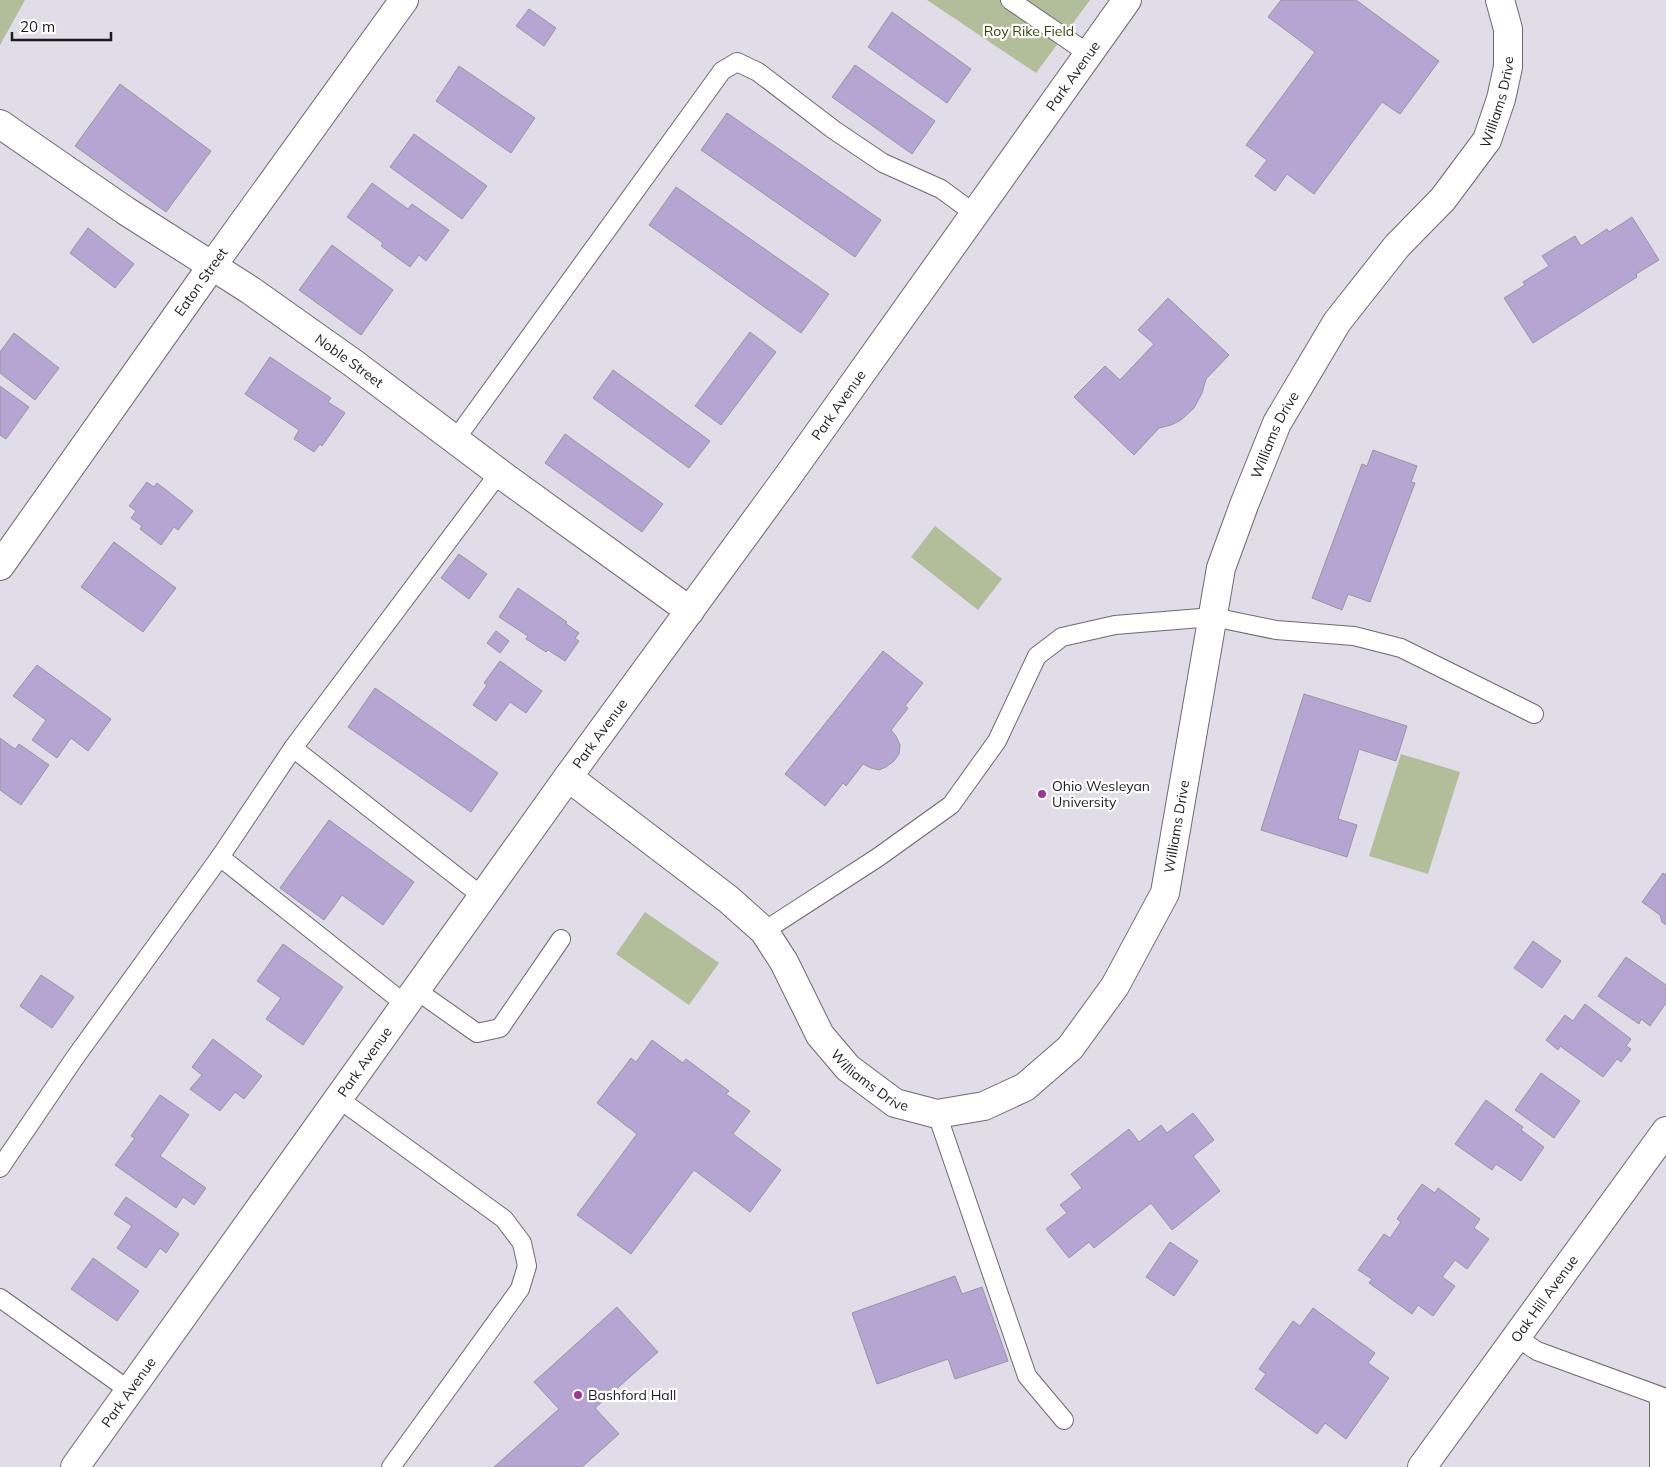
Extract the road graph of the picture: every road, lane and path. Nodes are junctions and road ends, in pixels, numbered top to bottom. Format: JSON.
{"nodes":[{"id":1,"x":404,"y":0,"type":"edge"},
{"id":2,"x":1010,"y":0,"type":"edge"},
{"id":3,"x":1127,"y":0,"type":"edge"},
{"id":4,"x":1500,"y":0,"type":"edge"},
{"id":5,"x":1089,"y":54,"type":"junction"},
{"id":6,"x":0,"y":124,"type":"edge"},
{"id":7,"x":975,"y":214,"type":"junction"},
{"id":8,"x":212,"y":266,"type":"junction"},
{"id":9,"x":455,"y":440,"type":"junction"},
{"id":10,"x":499,"y":473,"type":"junction"},
{"id":11,"x":0,"y":566,"type":"edge"},
{"id":12,"x":690,"y":611,"type":"junction"},
{"id":13,"x":1214,"y":618,"type":"junction"},
{"id":14,"x":1534,"y":714,"type":"dead end"},
{"id":15,"x":293,"y":748,"type":"junction"},
{"id":16,"x":568,"y":777,"type":"junction"},
{"id":17,"x":220,"y":857,"type":"junction"},
{"id":18,"x":483,"y":897,"type":"junction"},
{"id":19,"x":764,"y":930,"type":"junction"},
{"id":20,"x":561,"y":939,"type":"dead end"},
{"id":21,"x":410,"y":997,"type":"junction"},
{"id":22,"x":339,"y":1099,"type":"junction"},
{"id":23,"x":937,"y":1114,"type":"junction"},
{"id":24,"x":1666,"y":1131,"type":"edge"},
{"id":25,"x":0,"y":1168,"type":"edge"},
{"id":26,"x":0,"y":1298,"type":"edge"},
{"id":27,"x":1516,"y":1337,"type":"junction"},
{"id":28,"x":130,"y":1391,"type":"junction"},
{"id":29,"x":1663,"y":1397,"type":"edge"},
{"id":30,"x":1064,"y":1420,"type":"dead end"},
{"id":31,"x":75,"y":1467,"type":"edge"},
{"id":32,"x":390,"y":1467,"type":"edge"},
{"id":33,"x":1422,"y":1467,"type":"edge"},
{"id":34,"x":1659,"y":1467,"type":"edge"}],
"edges":[{"from":1,"to":8,"type":"street","name":"Eaton Street"},
{"from":2,"to":5,"type":"lane"},
{"from":3,"to":5,"type":"street","name":"Park Avenue"},
{"from":4,"to":13,"type":"street","name":"Williams Drive"},
{"from":5,"to":7,"type":"street","name":"Park Avenue"},
{"from":6,"to":8,"type":"street","name":"Noble Street"},
{"from":7,"to":9,"type":"lane"},
{"from":7,"to":12,"type":"street","name":"Park Avenue"},
{"from":8,"to":9,"type":"street","name":"Noble Street"},
{"from":8,"to":11,"type":"street","name":"Eaton Street"},
{"from":9,"to":10,"type":"street","name":"Noble Street"},
{"from":10,"to":12,"type":"street","name":"Noble Street"},
{"from":10,"to":15,"type":"lane"},
{"from":12,"to":16,"type":"street","name":"Park Avenue"},
{"from":13,"to":14,"type":"lane"},
{"from":13,"to":19,"type":"lane"},
{"from":13,"to":23,"type":"street","name":"Williams Drive"},
{"from":15,"to":17,"type":"lane"},
{"from":15,"to":18,"type":"lane"},
{"from":16,"to":18,"type":"street","name":"Park Avenue"},
{"from":16,"to":19,"type":"street","name":"Williams Drive"},
{"from":17,"to":21,"type":"lane"},
{"from":17,"to":25,"type":"lane"},
{"from":18,"to":21,"type":"street","name":"Park Avenue"},
{"from":19,"to":23,"type":"street","name":"Williams Drive"},
{"from":20,"to":21,"type":"lane"},
{"from":21,"to":22,"type":"street","name":"Park Avenue"},
{"from":22,"to":28,"type":"street","name":"Park Avenue"},
{"from":22,"to":32,"type":"lane"},
{"from":23,"to":30,"type":"lane"},
{"from":24,"to":27,"type":"street","name":"Oak Hill Avenue"},
{"from":26,"to":28,"type":"lane"},
{"from":27,"to":29,"type":"lane"},
{"from":27,"to":33,"type":"street","name":"Oak Hill Avenue"},
{"from":28,"to":31,"type":"street","name":"Park Avenue"},
{"from":29,"to":34,"type":"lane"}]}
